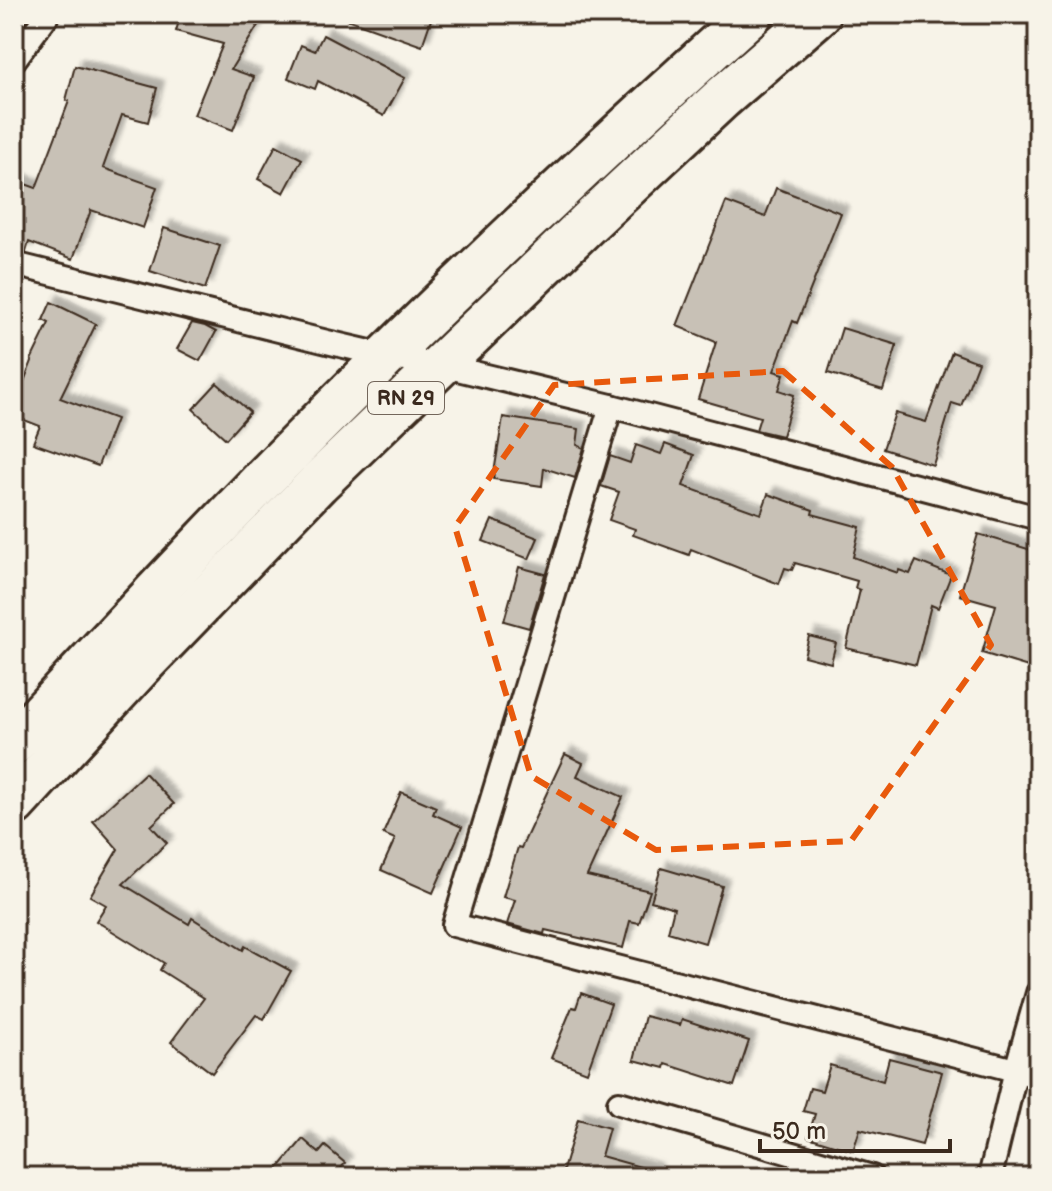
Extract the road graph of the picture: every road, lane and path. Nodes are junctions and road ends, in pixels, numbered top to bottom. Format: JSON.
{"nodes":[{"id":1,"x":48,"y":14,"type":"edge"},
{"id":2,"x":751,"y":14,"type":"edge"},
{"id":3,"x":819,"y":14,"type":"edge"},
{"id":4,"x":14,"y":60,"type":"edge"},
{"id":5,"x":14,"y":264,"type":"edge"},
{"id":6,"x":387,"y":356,"type":"junction"},
{"id":7,"x":441,"y":365,"type":"junction"},
{"id":8,"x":611,"y":406,"type":"junction"},
{"id":9,"x":1038,"y":518,"type":"edge"},
{"id":10,"x":14,"y":743,"type":"edge"},
{"id":11,"x":14,"y":804,"type":"edge"},
{"id":12,"x":1038,"y":993,"type":"edge"},
{"id":13,"x":1016,"y":1070,"type":"junction"},
{"id":14,"x":1038,"y":1076,"type":"edge"},
{"id":15,"x":619,"y":1103,"type":"dead end"},
{"id":16,"x":872,"y":1177,"type":"edge"},
{"id":17,"x":990,"y":1177,"type":"edge"}],
"edges":[{"from":1,"to":4,"type":"street"},
{"from":2,"to":6,"type":"highway","number":"RN 29"},
{"from":3,"to":7,"type":"highway","number":"RN 29"},
{"from":5,"to":6,"type":"street"},
{"from":6,"to":7,"type":"street"},
{"from":6,"to":10,"type":"highway","number":"RN 29"},
{"from":7,"to":8,"type":"street"},
{"from":7,"to":11,"type":"highway","number":"RN 29"},
{"from":8,"to":9,"type":"street"},
{"from":8,"to":13,"type":"street"},
{"from":12,"to":13,"type":"street"},
{"from":13,"to":14,"type":"street"},
{"from":13,"to":17,"type":"street"},
{"from":15,"to":16,"type":"street"}]}
